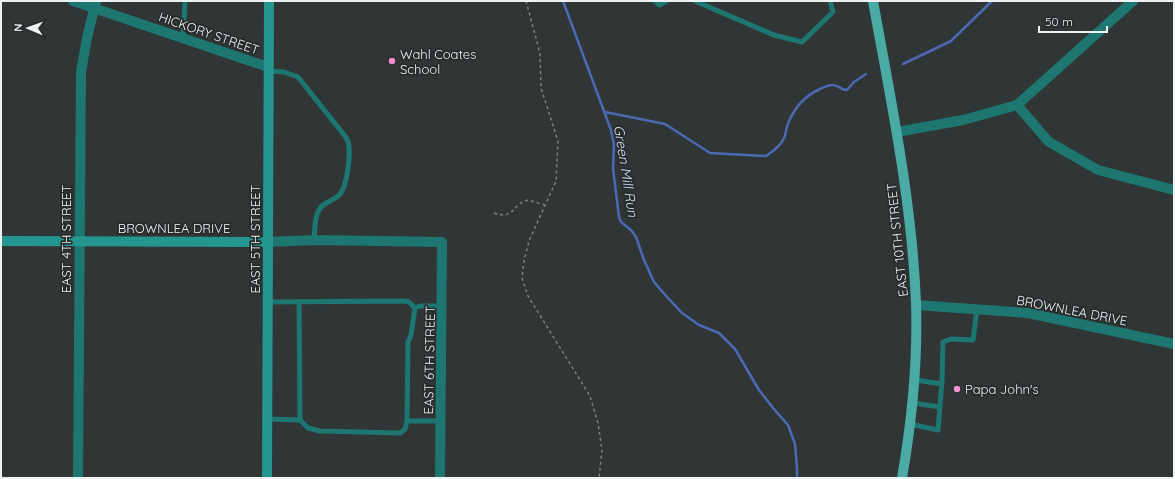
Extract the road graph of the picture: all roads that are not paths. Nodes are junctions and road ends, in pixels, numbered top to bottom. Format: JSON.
{"nodes":[{"id":1,"x":74,"y":1,"type":"edge"},
{"id":2,"x":185,"y":1,"type":"edge"},
{"id":3,"x":269,"y":1,"type":"edge"},
{"id":4,"x":655,"y":1,"type":"edge"},
{"id":5,"x":668,"y":1,"type":"edge"},
{"id":6,"x":695,"y":1,"type":"edge"},
{"id":7,"x":830,"y":1,"type":"edge"},
{"id":8,"x":873,"y":1,"type":"edge"},
{"id":9,"x":1133,"y":1,"type":"edge"},
{"id":10,"x":96,"y":5,"type":"edge"},
{"id":11,"x":183,"y":38,"type":"junction"},
{"id":12,"x":268,"y":69,"type":"junction"},
{"id":13,"x":1017,"y":105,"type":"junction"},
{"id":14,"x":897,"y":132,"type":"junction"},
{"id":15,"x":1174,"y":190,"type":"edge"},
{"id":16,"x":314,"y":240,"type":"junction"},
{"id":17,"x":1,"y":241,"type":"edge"},
{"id":18,"x":79,"y":241,"type":"junction"},
{"id":19,"x":267,"y":242,"type":"junction"},
{"id":20,"x":442,"y":242,"type":"joint"},
{"id":21,"x":267,"y":302,"type":"junction"},
{"id":22,"x":299,"y":302,"type":"junction"},
{"id":23,"x":916,"y":305,"type":"junction"},
{"id":24,"x":442,"y":306,"type":"junction"},
{"id":25,"x":415,"y":308,"type":"junction"},
{"id":26,"x":977,"y":309,"type":"junction"},
{"id":27,"x":1174,"y":344,"type":"edge"},
{"id":28,"x":915,"y":380,"type":"junction"},
{"id":29,"x":942,"y":384,"type":"junction"},
{"id":30,"x":912,"y":403,"type":"junction"},
{"id":31,"x":940,"y":407,"type":"junction"},
{"id":32,"x":267,"y":419,"type":"junction"},
{"id":33,"x":300,"y":420,"type":"junction"},
{"id":34,"x":407,"y":421,"type":"junction"},
{"id":35,"x":441,"y":421,"type":"junction"},
{"id":36,"x":910,"y":424,"type":"junction"},
{"id":37,"x":78,"y":478,"type":"edge"},
{"id":38,"x":267,"y":478,"type":"edge"},
{"id":39,"x":440,"y":478,"type":"edge"},
{"id":40,"x":902,"y":478,"type":"edge"}],
"edges":[{"from":1,"to":10,"type":"street","name":"HICKORY STREET"},
{"from":2,"to":11,"type":"lane"},
{"from":3,"to":12,"type":"main road","name":"EAST 5TH STREET"},
{"from":4,"to":5,"type":"lane"},
{"from":6,"to":7,"type":"lane"},
{"from":8,"to":14,"type":"main road","name":"EAST 10TH STREET"},
{"from":9,"to":13,"type":"street"},
{"from":10,"to":11,"type":"street","name":"HICKORY STREET"},
{"from":10,"to":18,"type":"street","name":"EAST 4TH STREET"},
{"from":11,"to":12,"type":"street","name":"HICKORY STREET"},
{"from":12,"to":16,"type":"lane"},
{"from":12,"to":19,"type":"main road","name":"EAST 5TH STREET"},
{"from":13,"to":14,"type":"street"},
{"from":13,"to":15,"type":"street"},
{"from":14,"to":23,"type":"main road","name":"EAST 10TH STREET"},
{"from":16,"to":19,"type":"street","name":"BROWNLEA DRIVE"},
{"from":16,"to":20,"type":"street","name":"BROWNLEA DRIVE"},
{"from":17,"to":18,"type":"main road","name":"BROWNLEA DRIVE"},
{"from":18,"to":19,"type":"main road","name":"BROWNLEA DRIVE"},
{"from":18,"to":37,"type":"street","name":"EAST 4TH STREET"},
{"from":19,"to":21,"type":"main road","name":"EAST 5TH STREET"},
{"from":20,"to":24,"type":"street","name":"EAST 6TH STREET"},
{"from":21,"to":22,"type":"lane"},
{"from":21,"to":32,"type":"main road","name":"EAST 5TH STREET"},
{"from":22,"to":25,"type":"lane"},
{"from":22,"to":33,"type":"lane"},
{"from":23,"to":26,"type":"street","name":"BROWNLEA DRIVE"},
{"from":23,"to":28,"type":"main road","name":"EAST 10TH STREET"},
{"from":24,"to":25,"type":"lane"},
{"from":24,"to":35,"type":"street","name":"EAST 6TH STREET"},
{"from":25,"to":34,"type":"lane"},
{"from":26,"to":27,"type":"street","name":"BROWNLEA DRIVE"},
{"from":26,"to":29,"type":"lane"},
{"from":28,"to":29,"type":"lane"},
{"from":28,"to":30,"type":"main road","name":"EAST 10TH STREET"},
{"from":29,"to":31,"type":"lane"},
{"from":30,"to":31,"type":"lane"},
{"from":30,"to":36,"type":"main road","name":"EAST 10TH STREET"},
{"from":31,"to":36,"type":"lane"},
{"from":32,"to":33,"type":"lane"},
{"from":32,"to":38,"type":"main road","name":"EAST 5TH STREET"},
{"from":33,"to":34,"type":"lane"},
{"from":34,"to":35,"type":"lane"},
{"from":35,"to":39,"type":"street","name":"EAST 6TH STREET"},
{"from":36,"to":40,"type":"main road","name":"EAST 10TH STREET"}]}
